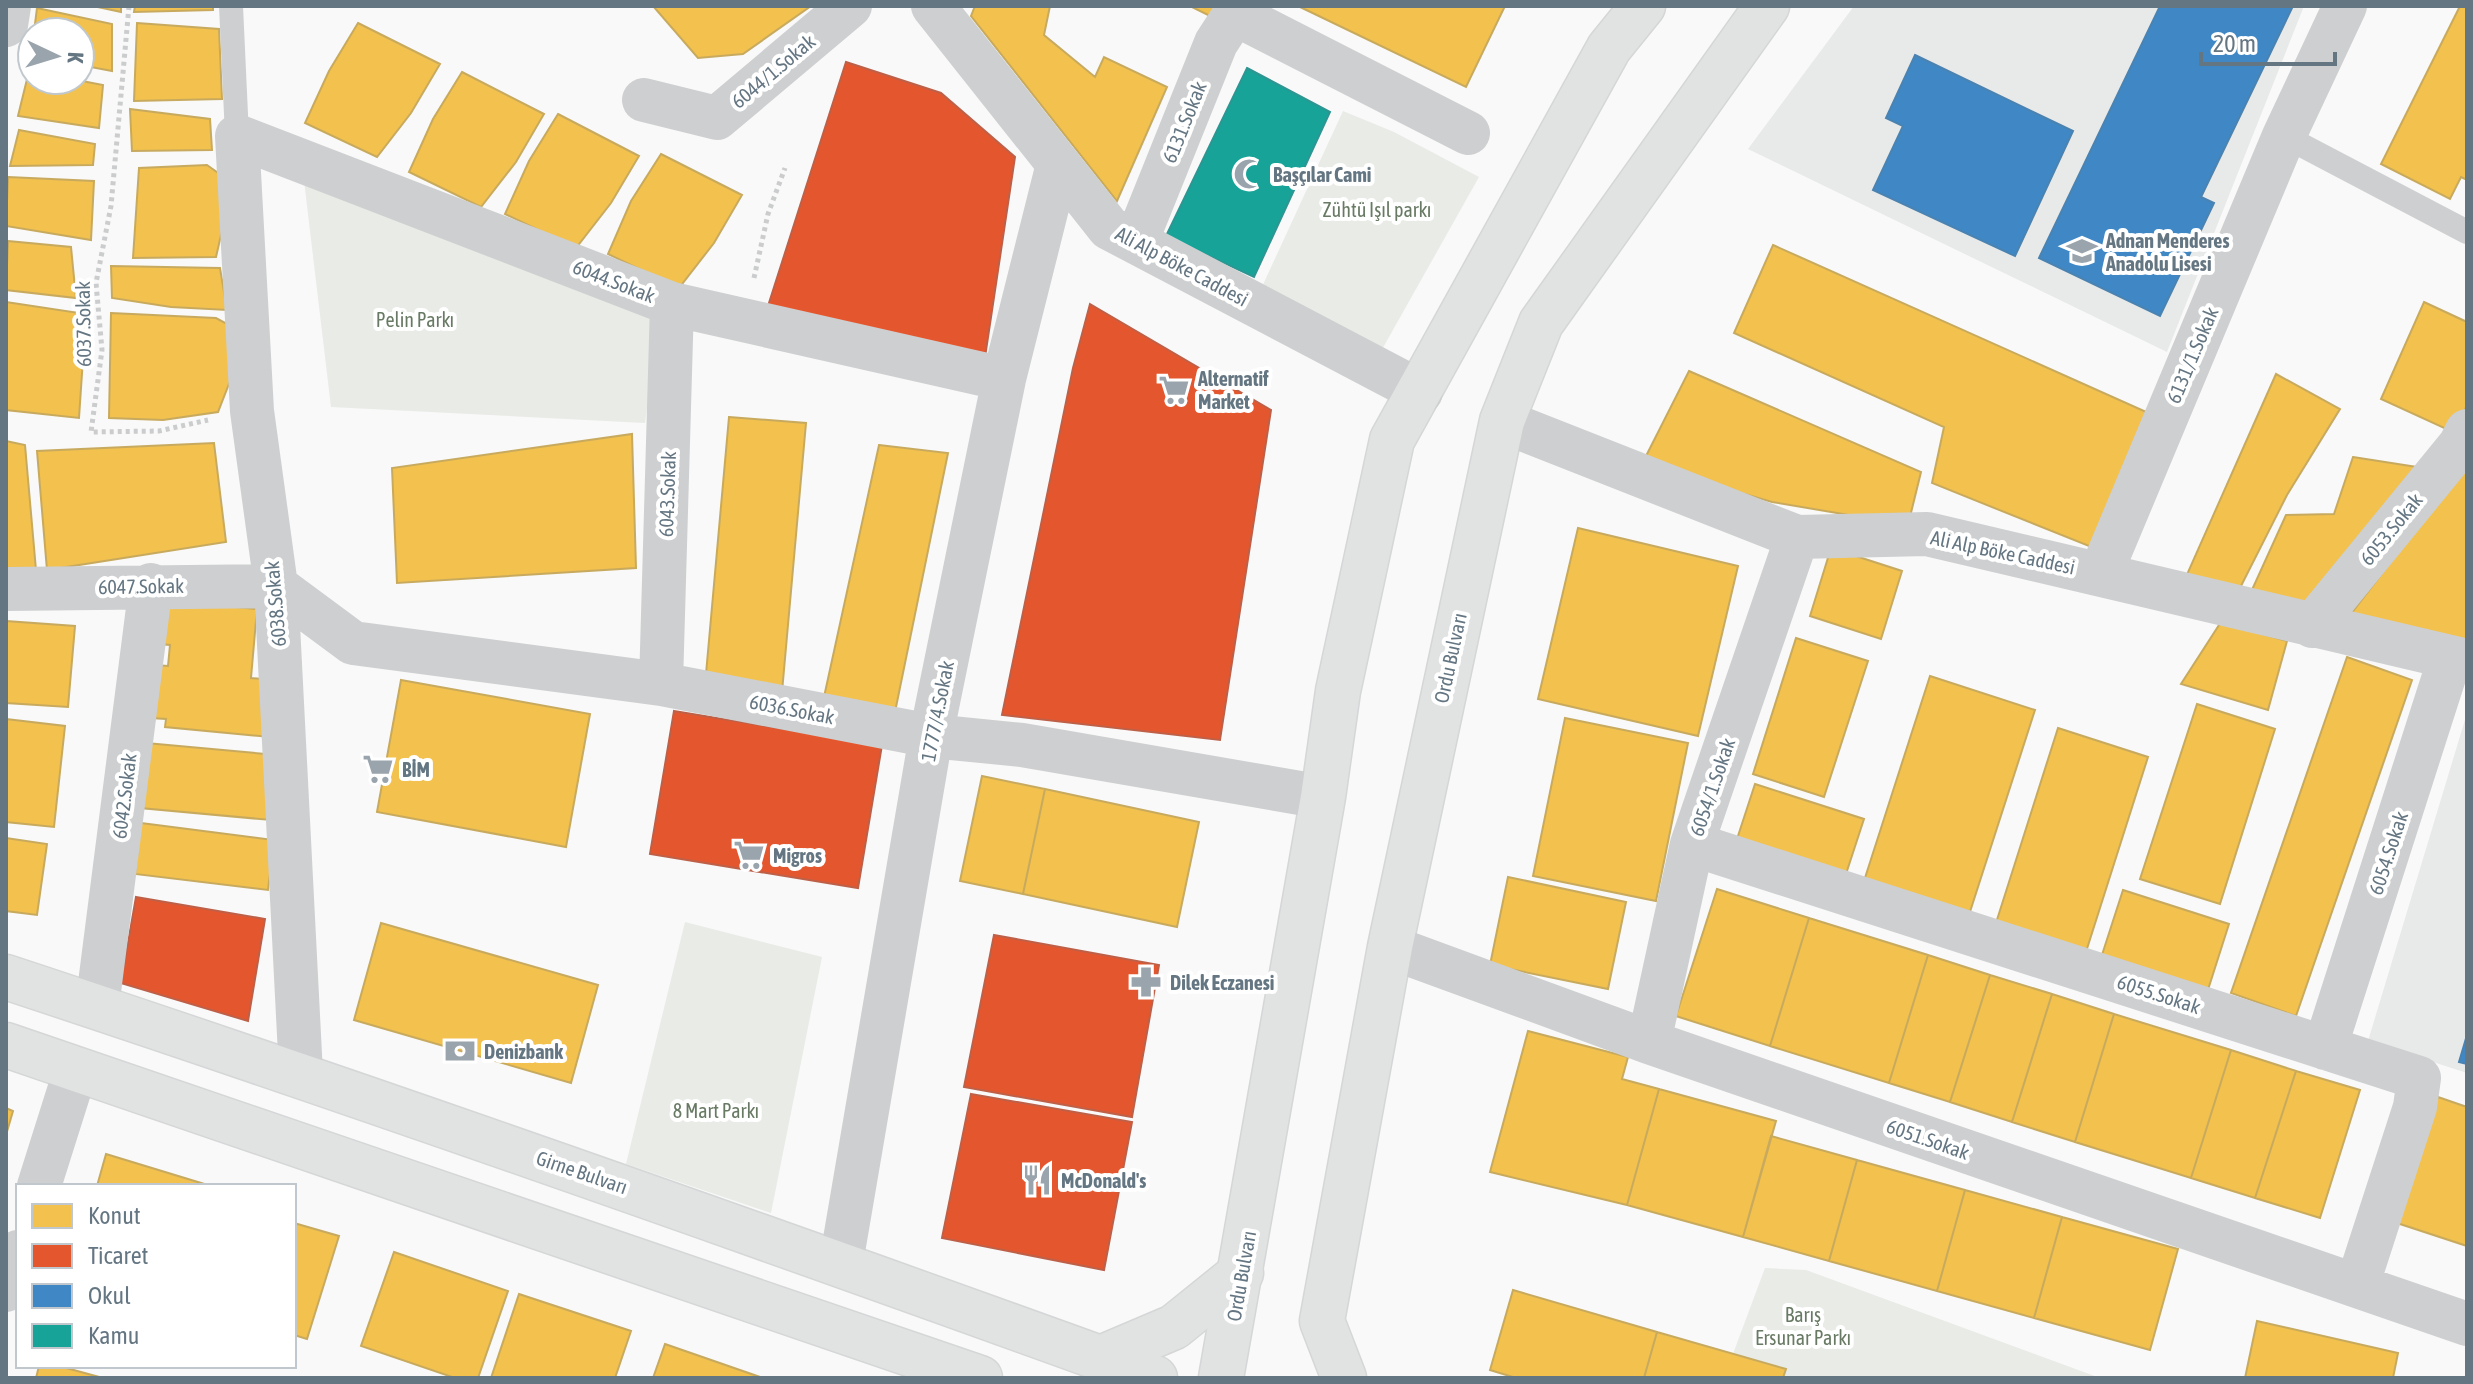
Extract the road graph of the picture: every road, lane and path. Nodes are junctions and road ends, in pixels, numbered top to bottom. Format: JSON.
{"nodes":[{"id":1,"x":9,"y":6,"type":"edge"},
{"id":2,"x":129,"y":6,"type":"edge"},
{"id":3,"x":231,"y":6,"type":"edge"},
{"id":4,"x":850,"y":6,"type":"edge"},
{"id":5,"x":1643,"y":6,"type":"edge"},
{"id":6,"x":1767,"y":6,"type":"edge"},
{"id":7,"x":2345,"y":6,"type":"edge"},
{"id":8,"x":1237,"y":10,"type":"edge"},
{"id":9,"x":946,"y":14,"type":"edge"},
{"id":10,"x":6,"y":25,"type":"edge"},
{"id":11,"x":644,"y":100,"type":"dead end"},
{"id":12,"x":1468,"y":133,"type":"dead end"},
{"id":13,"x":237,"y":136,"type":"junction"},
{"id":14,"x":2284,"y":136,"type":"junction"},
{"id":15,"x":1058,"y":164,"type":"junction"},
{"id":16,"x":785,"y":168,"type":"dead end"},
{"id":17,"x":2467,"y":232,"type":"edge"},
{"id":18,"x":1136,"y":242,"type":"junction"},
{"id":19,"x":672,"y":304,"type":"junction"},
{"id":20,"x":742,"y":321,"type":"junction"},
{"id":21,"x":1004,"y":379,"type":"junction"},
{"id":22,"x":1421,"y":392,"type":"junction"},
{"id":23,"x":252,"y":411,"type":"junction"},
{"id":24,"x":1502,"y":421,"type":"junction"},
{"id":25,"x":2467,"y":431,"type":"edge"},
{"id":26,"x":1797,"y":537,"type":"junction"},
{"id":27,"x":2101,"y":573,"type":"junction"},
{"id":28,"x":151,"y":585,"type":"junction"},
{"id":29,"x":276,"y":586,"type":"junction"},
{"id":30,"x":6,"y":589,"type":"edge"},
{"id":31,"x":2312,"y":626,"type":"junction"},
{"id":32,"x":2459,"y":660,"type":"edge"},
{"id":33,"x":661,"y":684,"type":"junction"},
{"id":34,"x":931,"y":736,"type":"junction"},
{"id":35,"x":1323,"y":797,"type":"junction"},
{"id":36,"x":1692,"y":844,"type":"junction"},
{"id":37,"x":1390,"y":947,"type":"junction"},
{"id":38,"x":6,"y":977,"type":"edge"},
{"id":39,"x":97,"y":1007,"type":"junction"},
{"id":40,"x":1649,"y":1042,"type":"junction"},
{"id":41,"x":6,"y":1045,"type":"edge"},
{"id":42,"x":2325,"y":1048,"type":"junction"},
{"id":43,"x":76,"y":1069,"type":"junction"},
{"id":44,"x":301,"y":1074,"type":"junction"},
{"id":45,"x":40,"y":1184,"type":"edge"},
{"id":46,"x":16,"y":1258,"type":"edge"},
{"id":47,"x":841,"y":1263,"type":"junction"},
{"id":48,"x":1241,"y":1273,"type":"junction"},
{"id":49,"x":2357,"y":1286,"type":"junction"},
{"id":50,"x":6,"y":1290,"type":"edge"},
{"id":51,"x":2467,"y":1324,"type":"edge"},
{"id":52,"x":1101,"y":1358,"type":"junction"},
{"id":53,"x":980,"y":1378,"type":"edge"},
{"id":54,"x":1155,"y":1378,"type":"edge"},
{"id":55,"x":1221,"y":1378,"type":"edge"},
{"id":56,"x":1344,"y":1378,"type":"edge"}],
"edges":[{"from":1,"to":10,"type":"street"},
{"from":2,"to":23,"type":"path","name":"6037.Sokak"},
{"from":3,"to":13,"type":"lane"},
{"from":4,"to":11,"type":"street","name":"6044/1.Sokak"},
{"from":5,"to":22,"type":"main road","name":"Ordu Bulvarı"},
{"from":6,"to":24,"type":"main road","name":"Ordu Bulvarı"},
{"from":7,"to":14,"type":"street","name":"6131/1.Sokak"},
{"from":8,"to":12,"type":"street"},
{"from":8,"to":18,"type":"street","name":"6131.Sokak"},
{"from":9,"to":15,"type":"street","name":"Ali Alp Böke Caddesi"},
{"from":13,"to":19,"type":"street","name":"6044.Sokak"},
{"from":13,"to":23,"type":"street","name":"6038.Sokak"},
{"from":14,"to":17,"type":"lane"},
{"from":14,"to":27,"type":"street","name":"6131/1.Sokak"},
{"from":15,"to":18,"type":"street","name":"Ali Alp Böke Caddesi"},
{"from":15,"to":21,"type":"street","name":"1777/4.Sokak"},
{"from":16,"to":20,"type":"path"},
{"from":18,"to":22,"type":"street","name":"Ali Alp Böke Caddesi"},
{"from":19,"to":20,"type":"street","name":"6044.Sokak"},
{"from":19,"to":33,"type":"street","name":"6043.Sokak"},
{"from":20,"to":21,"type":"street","name":"6044.Sokak"},
{"from":21,"to":34,"type":"street","name":"1777/4.Sokak"},
{"from":22,"to":35,"type":"main road","name":"Ordu Bulvarı"},
{"from":23,"to":29,"type":"street","name":"6038.Sokak"},
{"from":24,"to":26,"type":"street","name":"Ali Alp Böke Caddesi"},
{"from":24,"to":37,"type":"main road","name":"Ordu Bulvarı"},
{"from":25,"to":31,"type":"street","name":"6053.Sokak"},
{"from":26,"to":27,"type":"street","name":"Ali Alp Böke Caddesi"},
{"from":26,"to":36,"type":"street","name":"6054/1.Sokak"},
{"from":27,"to":31,"type":"street","name":"Ali Alp Böke Caddesi"},
{"from":28,"to":29,"type":"street","name":"6047.Sokak"},
{"from":28,"to":30,"type":"street","name":"6047.Sokak"},
{"from":28,"to":39,"type":"street","name":"6042.Sokak"},
{"from":29,"to":33,"type":"street","name":"6036.Sokak"},
{"from":29,"to":44,"type":"street","name":"6038.Sokak"},
{"from":31,"to":32,"type":"street","name":"Ali Alp Böke Caddesi"},
{"from":32,"to":42,"type":"street","name":"6054.Sokak"},
{"from":33,"to":34,"type":"street","name":"6036.Sokak"},
{"from":34,"to":35,"type":"street","name":"6036.Sokak"},
{"from":34,"to":47,"type":"street","name":"1777/4.Sokak"},
{"from":35,"to":48,"type":"main road","name":"Ordu Bulvarı"},
{"from":36,"to":40,"type":"street","name":"6054/1.Sokak"},
{"from":36,"to":42,"type":"street","name":"6055.Sokak"},
{"from":37,"to":40,"type":"street","name":"6051.Sokak"},
{"from":37,"to":56,"type":"main road","name":"Ordu Bulvarı"},
{"from":38,"to":39,"type":"main road","name":"Girne Bulvarı"},
{"from":39,"to":44,"type":"main road","name":"Girne Bulvarı"},
{"from":40,"to":49,"type":"street","name":"6051.Sokak"},
{"from":41,"to":43,"type":"main road"},
{"from":42,"to":49,"type":"street","name":"6055.Sokak"},
{"from":43,"to":45,"type":"street"},
{"from":43,"to":53,"type":"main road"},
{"from":44,"to":47,"type":"main road","name":"Girne Bulvarı"},
{"from":46,"to":50,"type":"street"},
{"from":47,"to":52,"type":"main road","name":"Girne Bulvarı"},
{"from":48,"to":52,"type":"main road"},
{"from":48,"to":55,"type":"main road","name":"Ordu Bulvarı"},
{"from":49,"to":51,"type":"street","name":"6051.Sokak"},
{"from":52,"to":54,"type":"main road","name":"Girne Bulvarı"}]}
